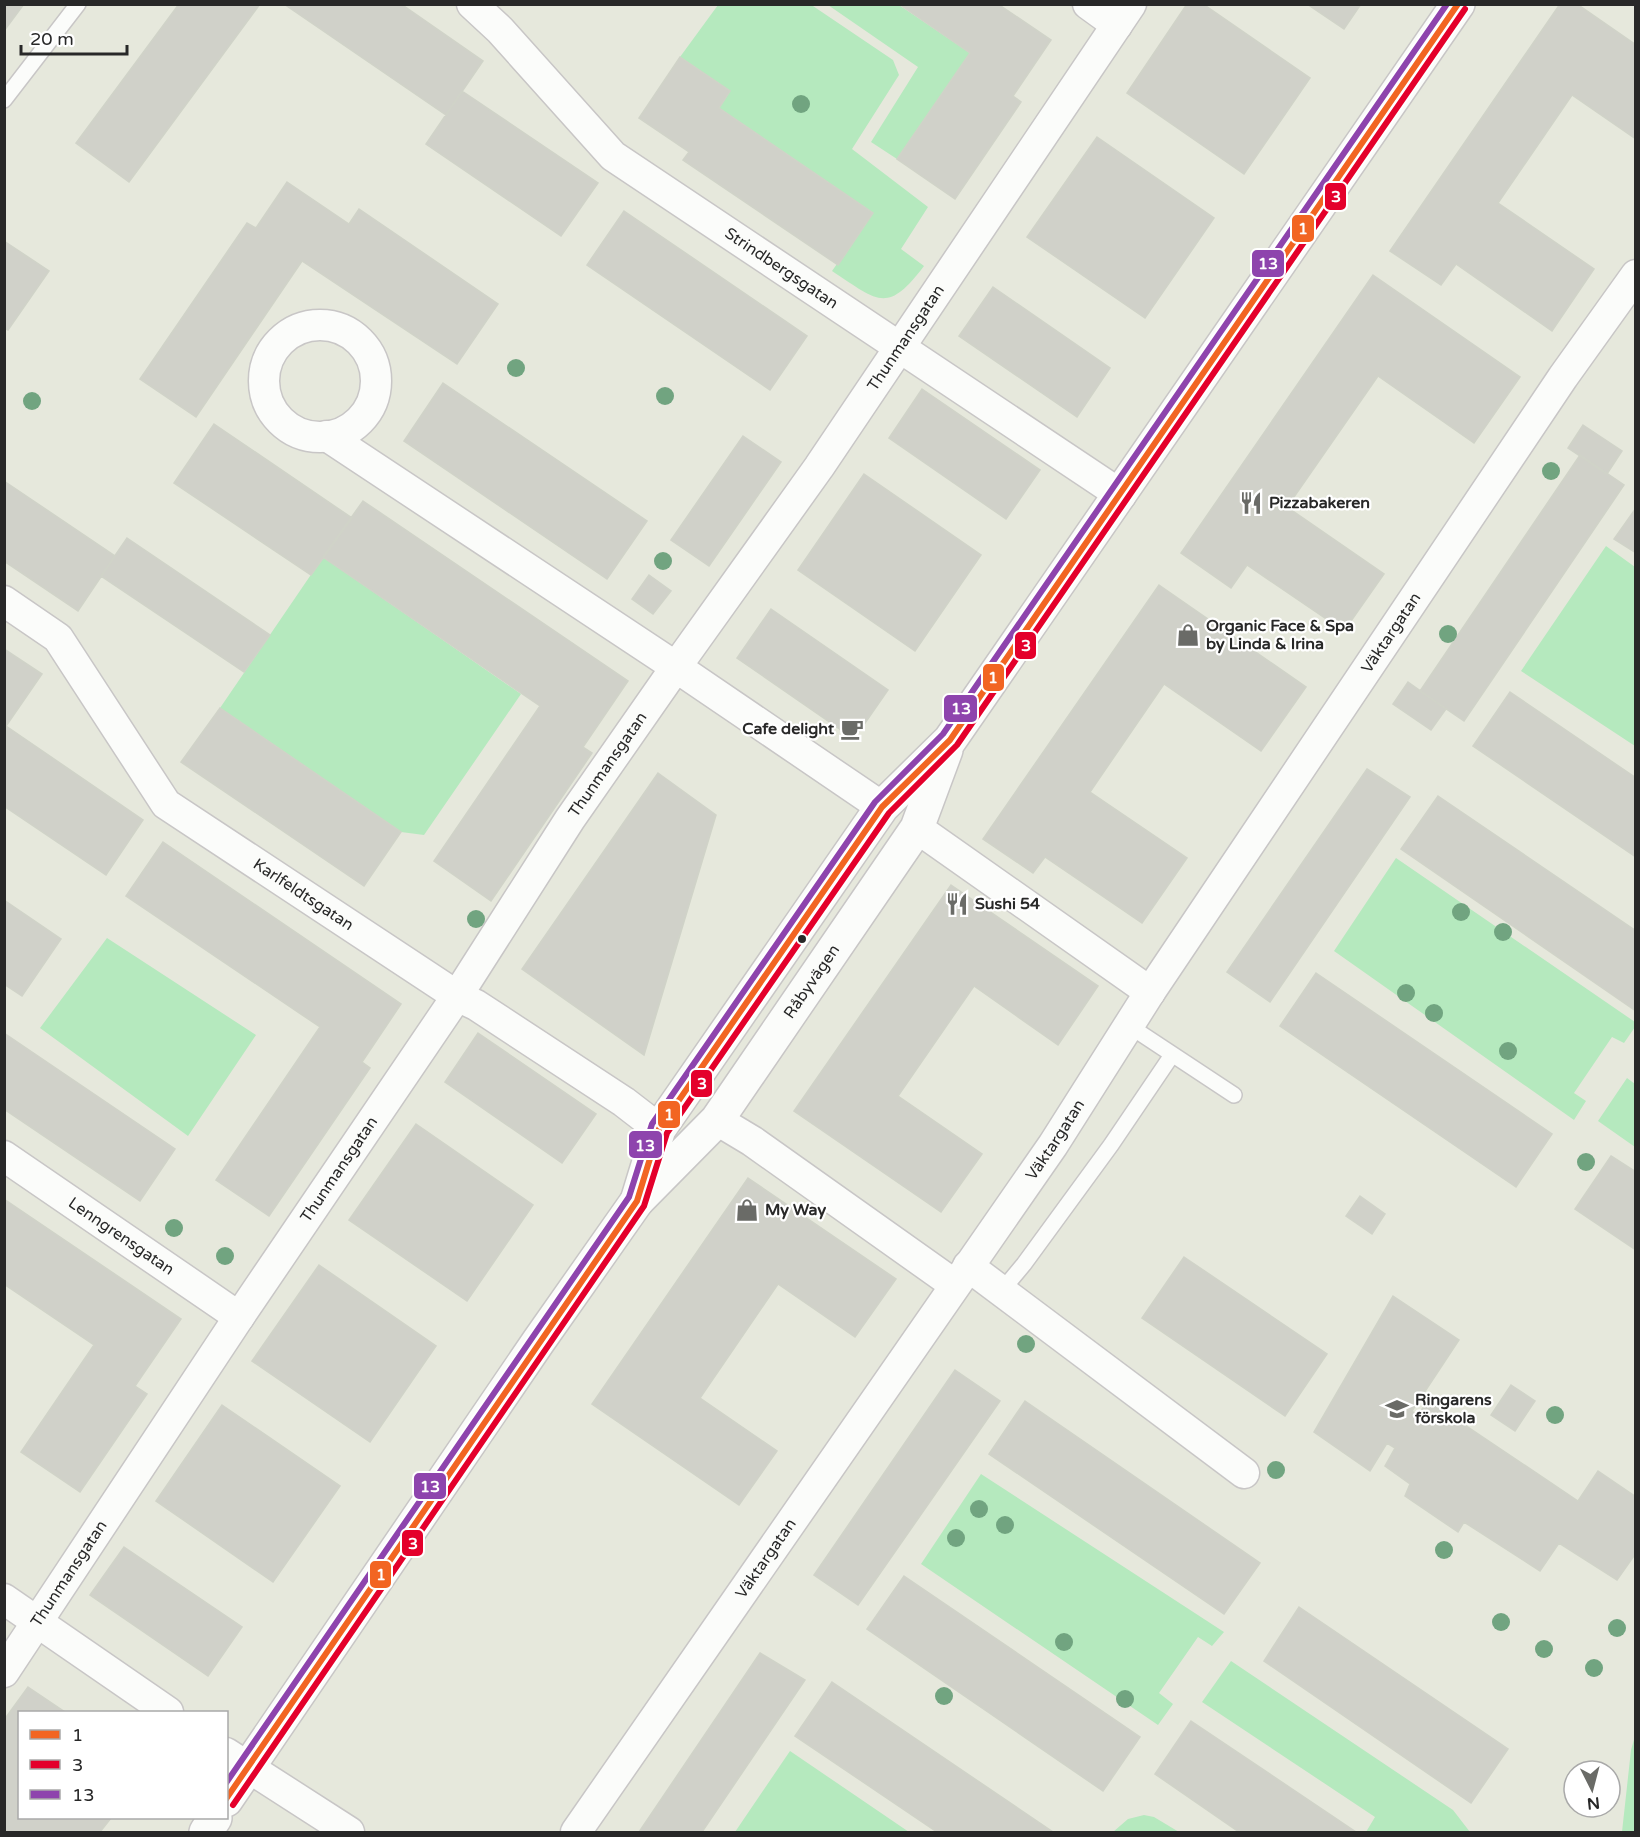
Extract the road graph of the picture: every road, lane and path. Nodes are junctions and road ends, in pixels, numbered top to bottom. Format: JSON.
{"nodes":[{"id":1,"x":78,"y":4,"type":"edge"},
{"id":2,"x":472,"y":4,"type":"edge"},
{"id":3,"x":1088,"y":4,"type":"edge"},
{"id":4,"x":1458,"y":4,"type":"edge"},
{"id":5,"x":1124,"y":15,"type":"edge"},
{"id":6,"x":4,"y":100,"type":"edge"},
{"id":7,"x":1635,"y":274,"type":"edge"},
{"id":8,"x":899,"y":347,"type":"junction"},
{"id":9,"x":327,"y":436,"type":"dead end"},
{"id":10,"x":1121,"y":495,"type":"junction"},
{"id":11,"x":4,"y":601,"type":"edge"},
{"id":12,"x":676,"y":667,"type":"junction"},
{"id":13,"x":950,"y":740,"type":"junction"},
{"id":14,"x":882,"y":807,"type":"junction"},
{"id":15,"x":917,"y":828,"type":"junction"},
{"id":16,"x":1150,"y":992,"type":"junction"},
{"id":17,"x":457,"y":996,"type":"junction"},
{"id":18,"x":1128,"y":1025,"type":"junction"},
{"id":19,"x":1172,"y":1055,"type":"junction"},
{"id":20,"x":1234,"y":1095,"type":"dead end"},
{"id":21,"x":717,"y":1120,"type":"junction"},
{"id":22,"x":659,"y":1129,"type":"junction"},
{"id":23,"x":4,"y":1156,"type":"edge"},
{"id":24,"x":638,"y":1201,"type":"junction"},
{"id":25,"x":962,"y":1276,"type":"junction"},
{"id":26,"x":996,"y":1287,"type":"junction"},
{"id":27,"x":239,"y":1317,"type":"junction"},
{"id":28,"x":1244,"y":1473,"type":"dead end"},
{"id":29,"x":4,"y":1599,"type":"edge"},
{"id":30,"x":39,"y":1623,"type":"junction"},
{"id":31,"x":4,"y":1672,"type":"edge"},
{"id":32,"x":165,"y":1711,"type":"edge"},
{"id":33,"x":237,"y":1760,"type":"edge"},
{"id":34,"x":228,"y":1793,"type":"edge"},
{"id":35,"x":214,"y":1819,"type":"edge"},
{"id":36,"x":206,"y":1833,"type":"edge"},
{"id":37,"x":349,"y":1833,"type":"edge"},
{"id":38,"x":576,"y":1833,"type":"edge"}],
"edges":[{"from":1,"to":6,"type":"lane"},
{"from":2,"to":8,"type":"street","name":"Strindbergsgatan"},
{"from":3,"to":5,"type":"street"},
{"from":4,"to":10,"type":"main road","name":"Råbyvägen"},
{"from":5,"to":8,"type":"street","name":"Thunmansgatan"},
{"from":7,"to":16,"type":"street","name":"Väktargatan"},
{"from":8,"to":10,"type":"street","name":"Strindbergsgatan"},
{"from":8,"to":12,"type":"street","name":"Thunmansgatan"},
{"from":9,"to":12,"type":"street"},
{"from":10,"to":13,"type":"main road","name":"Råbyvägen"},
{"from":11,"to":17,"type":"street","name":"Karlfeldtsgatan"},
{"from":12,"to":14,"type":"street"},
{"from":12,"to":17,"type":"street","name":"Thunmansgatan"},
{"from":13,"to":14,"type":"main road","name":"Råbyvägen"},
{"from":13,"to":15,"type":"main road","name":"Råbyvägen"},
{"from":14,"to":22,"type":"main road","name":"Råbyvägen"},
{"from":15,"to":16,"type":"street"},
{"from":15,"to":21,"type":"main road","name":"Råbyvägen"},
{"from":16,"to":18,"type":"street","name":"Väktargatan"},
{"from":17,"to":22,"type":"street","name":"Karlfeldtsgatan"},
{"from":17,"to":27,"type":"street","name":"Thunmansgatan"},
{"from":18,"to":19,"type":"lane"},
{"from":18,"to":25,"type":"street","name":"Väktargatan"},
{"from":19,"to":20,"type":"lane"},
{"from":19,"to":26,"type":"lane"},
{"from":21,"to":24,"type":"main road","name":"Råbyvägen"},
{"from":21,"to":25,"type":"street"},
{"from":22,"to":24,"type":"main road","name":"Råbyvägen"},
{"from":23,"to":27,"type":"street","name":"Lenngrensgatan"},
{"from":24,"to":33,"type":"main road","name":"Råbyvägen"},
{"from":25,"to":26,"type":"street"},
{"from":25,"to":38,"type":"street","name":"Väktargatan"},
{"from":26,"to":28,"type":"street"},
{"from":27,"to":30,"type":"street","name":"Thunmansgatan"},
{"from":29,"to":30,"type":"street"},
{"from":30,"to":31,"type":"street","name":"Thunmansgatan"},
{"from":30,"to":32,"type":"street"},
{"from":33,"to":34,"type":"main road","name":"Råbyvägen"},
{"from":33,"to":37,"type":"street"},
{"from":35,"to":36,"type":"main road"}]}
